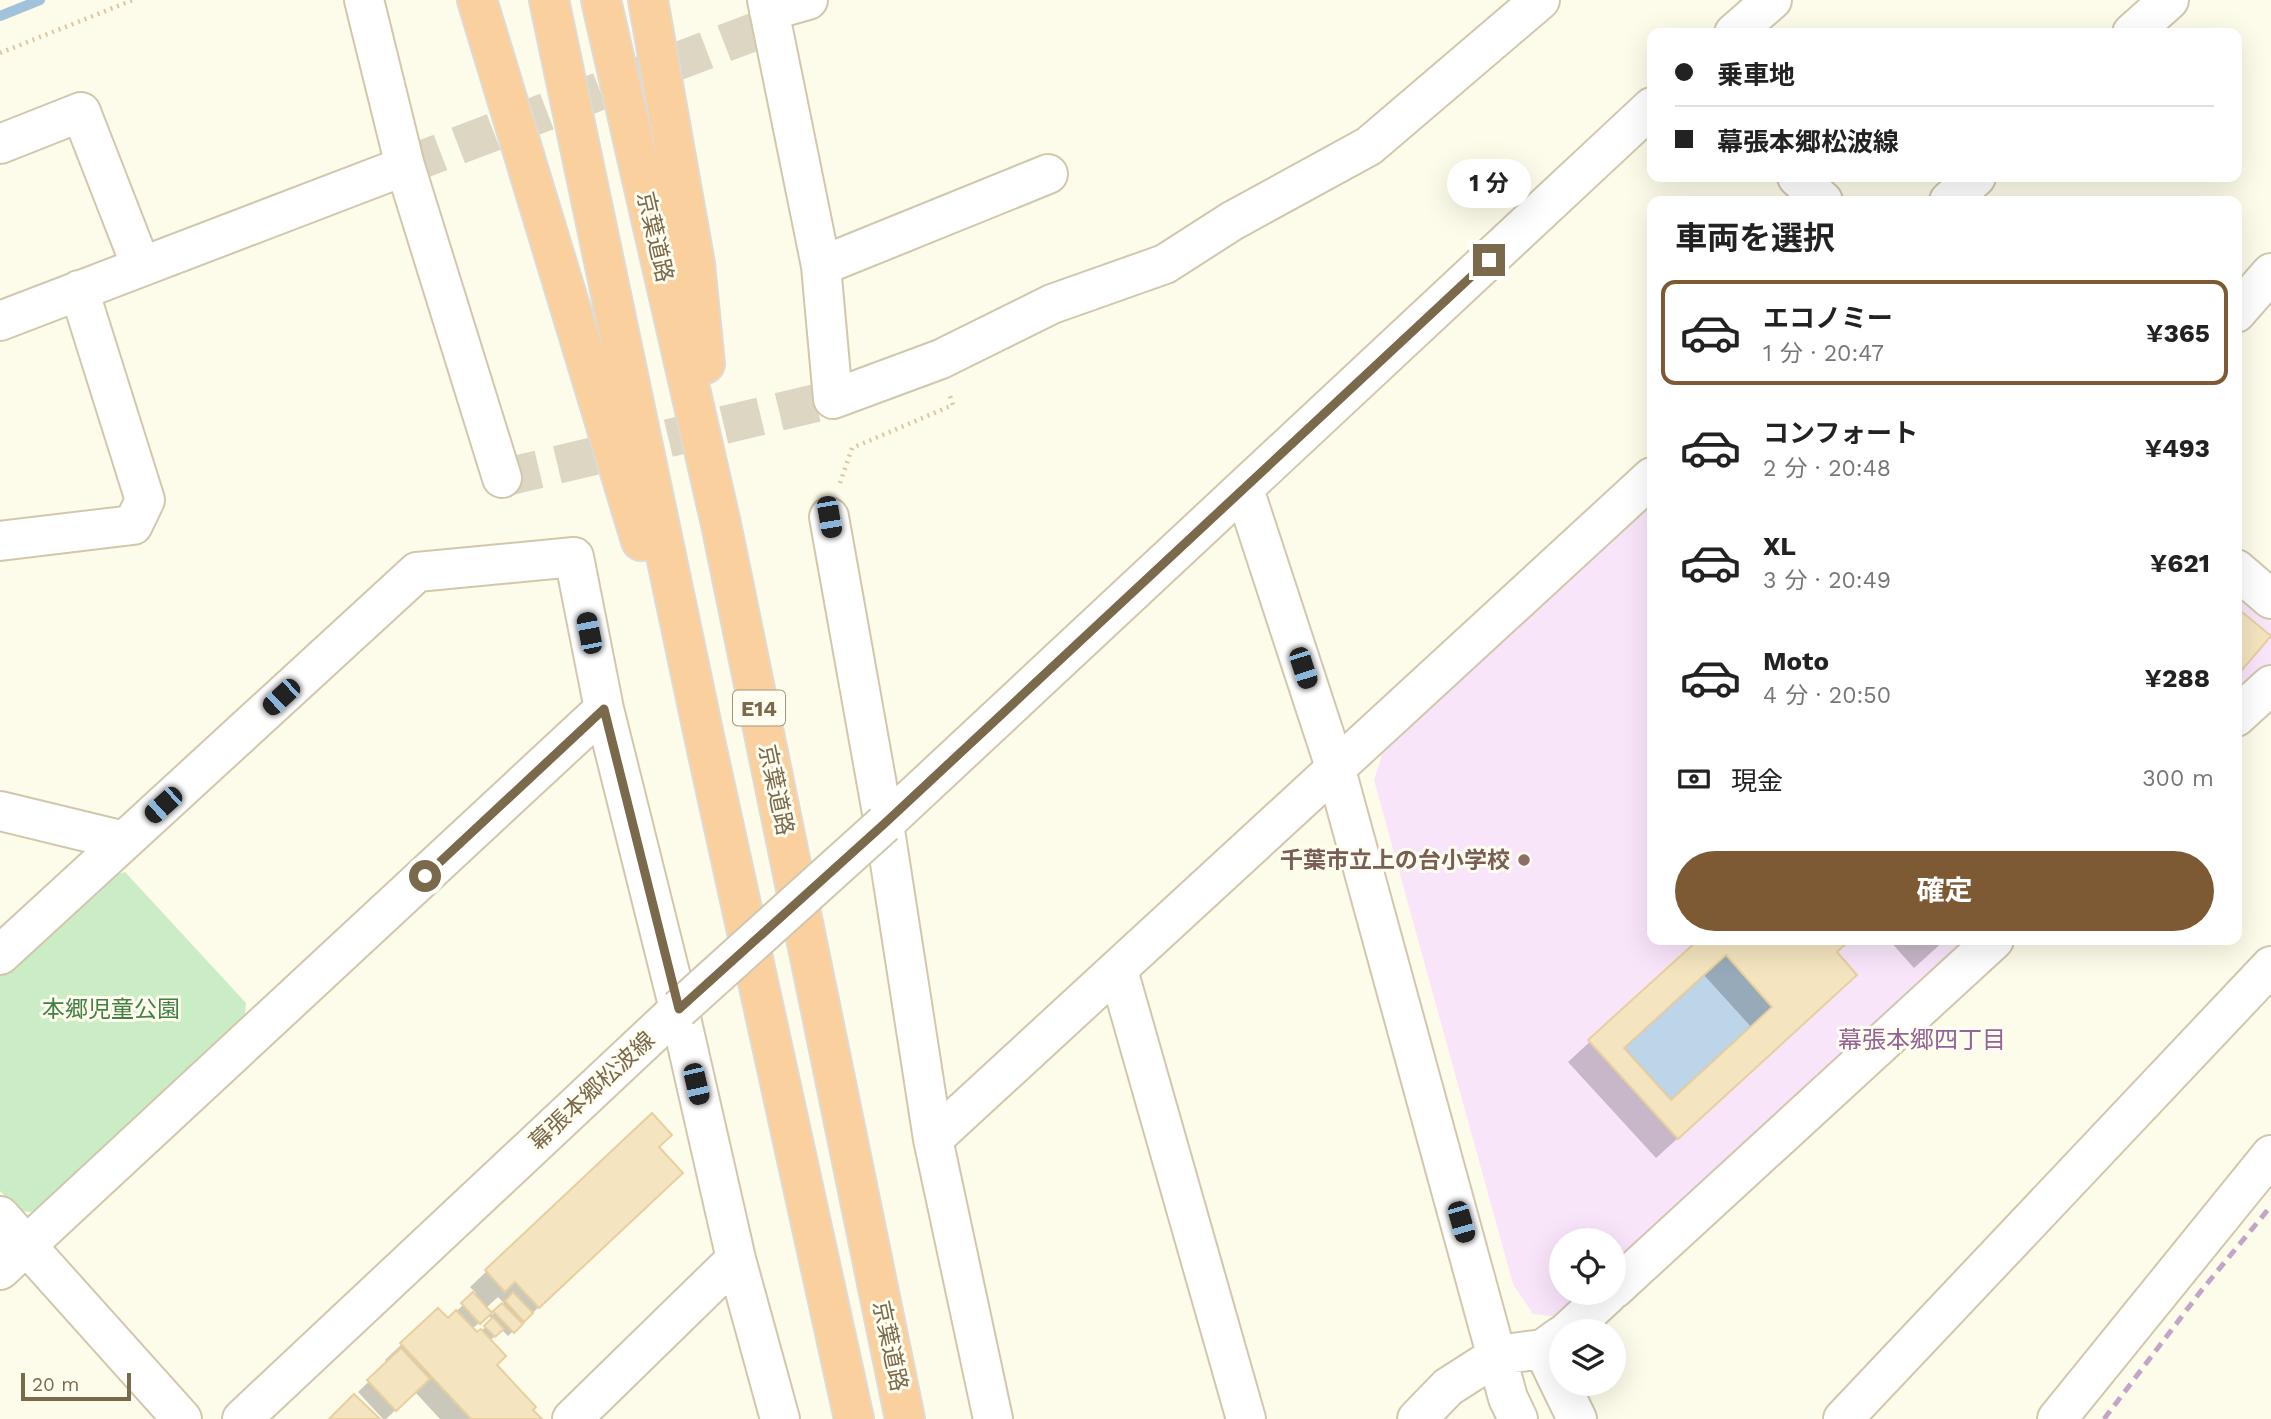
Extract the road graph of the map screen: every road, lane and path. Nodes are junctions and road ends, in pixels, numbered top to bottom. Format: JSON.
{"nodes":[{"id":1,"x":133,"y":0,"type":"edge"},
{"id":2,"x":364,"y":0,"type":"edge"},
{"id":3,"x":477,"y":0,"type":"edge"},
{"id":4,"x":549,"y":0,"type":"edge"},
{"id":5,"x":601,"y":0,"type":"edge"},
{"id":6,"x":648,"y":0,"type":"edge"},
{"id":7,"x":808,"y":0,"type":"edge"},
{"id":8,"x":1540,"y":0,"type":"edge"},
{"id":9,"x":1772,"y":0,"type":"edge"},
{"id":10,"x":2169,"y":0,"type":"edge"},
{"id":11,"x":768,"y":6,"type":"edge"},
{"id":12,"x":1740,"y":28,"type":"edge"},
{"id":13,"x":2138,"y":28,"type":"edge"},
{"id":14,"x":0,"y":53,"type":"edge"},
{"id":15,"x":1647,"y":112,"type":"edge"},
{"id":16,"x":0,"y":144,"type":"edge"},
{"id":17,"x":405,"y":166,"type":"junction"},
{"id":18,"x":1048,"y":174,"type":"dead end"},
{"id":19,"x":1802,"y":182,"type":"edge"},
{"id":20,"x":1971,"y":182,"type":"edge"},
{"id":21,"x":1818,"y":196,"type":"edge"},
{"id":22,"x":1955,"y":196,"type":"edge"},
{"id":23,"x":141,"y":266,"type":"junction"},
{"id":24,"x":821,"y":266,"type":"junction"},
{"id":25,"x":2271,"y":273,"type":"edge"},
{"id":26,"x":79,"y":290,"type":"junction"},
{"id":27,"x":2242,"y":306,"type":"edge"},
{"id":28,"x":0,"y":321,"type":"edge"},
{"id":29,"x":940,"y":359,"type":"junction"},
{"id":30,"x":502,"y":478,"type":"dead end"},
{"id":31,"x":1647,"y":482,"type":"edge"},
{"id":32,"x":1244,"y":489,"type":"junction"},
{"id":33,"x":829,"y":517,"type":"joint"},
{"id":34,"x":721,"y":524,"type":"junction"},
{"id":35,"x":0,"y":541,"type":"edge"},
{"id":36,"x":2242,"y":574,"type":"edge"},
{"id":37,"x":2271,"y":599,"type":"edge"},
{"id":38,"x":2271,"y":685,"type":"edge"},
{"id":39,"x":604,"y":709,"type":"junction"},
{"id":40,"x":2242,"y":712,"type":"edge"},
{"id":41,"x":704,"y":736,"type":"junction"},
{"id":42,"x":1336,"y":770,"type":"junction"},
{"id":43,"x":0,"y":811,"type":"edge"},
{"id":44,"x":884,"y":824,"type":"junction"},
{"id":45,"x":124,"y":841,"type":"junction"},
{"id":46,"x":1989,"y":945,"type":"edge"},
{"id":47,"x":0,"y":955,"type":"edge"},
{"id":48,"x":2271,"y":966,"type":"edge"},
{"id":49,"x":1118,"y":970,"type":"junction"},
{"id":50,"x":679,"y":1009,"type":"junction"},
{"id":51,"x":933,"y":1139,"type":"junction"},
{"id":52,"x":2271,"y":1154,"type":"edge"},
{"id":53,"x":0,"y":1216,"type":"edge"},
{"id":54,"x":14,"y":1258,"type":"edge"},
{"id":55,"x":736,"y":1259,"type":"junction"},
{"id":56,"x":1626,"y":1278,"type":"edge"},
{"id":57,"x":1595,"y":1305,"type":"edge"},
{"id":58,"x":1580,"y":1319,"type":"edge"},
{"id":59,"x":1549,"y":1341,"type":"edge"},
{"id":60,"x":1498,"y":1355,"type":"junction"},
{"id":61,"x":1571,"y":1396,"type":"edge"},
{"id":62,"x":1454,"y":1403,"type":"edge"},
{"id":63,"x":182,"y":1419,"type":"edge"},
{"id":64,"x":242,"y":1419,"type":"edge"},
{"id":65,"x":572,"y":1419,"type":"edge"},
{"id":66,"x":779,"y":1419,"type":"edge"},
{"id":67,"x":854,"y":1419,"type":"edge"},
{"id":68,"x":905,"y":1419,"type":"edge"},
{"id":69,"x":993,"y":1419,"type":"edge"},
{"id":70,"x":1246,"y":1419,"type":"edge"},
{"id":71,"x":1417,"y":1419,"type":"edge"},
{"id":72,"x":1518,"y":1419,"type":"edge"},
{"id":73,"x":1577,"y":1419,"type":"edge"},
{"id":74,"x":1843,"y":1419,"type":"edge"},
{"id":75,"x":2057,"y":1419,"type":"edge"}],
"edges":[{"from":1,"to":14,"type":"path"},
{"from":2,"to":17,"type":"street"},
{"from":3,"to":41,"type":"highway"},
{"from":4,"to":41,"type":"highway","number":"E14"},
{"from":5,"to":34,"type":"highway","name":"京葉道路","number":"E14"},
{"from":6,"to":34,"type":"highway"},
{"from":7,"to":11,"type":"street"},
{"from":8,"to":29,"type":"street"},
{"from":9,"to":12,"type":"street"},
{"from":10,"to":13,"type":"street"},
{"from":11,"to":24,"type":"street"},
{"from":15,"to":32,"type":"street","name":"幕張本郷松波線"},
{"from":16,"to":23,"type":"street"},
{"from":17,"to":23,"type":"street"},
{"from":17,"to":30,"type":"street"},
{"from":18,"to":24,"type":"street"},
{"from":19,"to":21,"type":"street"},
{"from":20,"to":22,"type":"street"},
{"from":23,"to":26,"type":"street"},
{"from":24,"to":29,"type":"street"},
{"from":25,"to":27,"type":"street"},
{"from":26,"to":28,"type":"street"},
{"from":26,"to":35,"type":"street"},
{"from":29,"to":33,"type":"path"},
{"from":31,"to":42,"type":"street"},
{"from":32,"to":42,"type":"street"},
{"from":32,"to":44,"type":"street","name":"幕張本郷松波線"},
{"from":33,"to":44,"type":"street"},
{"from":34,"to":68,"type":"highway","name":"京葉道路","number":"E14"},
{"from":36,"to":37,"type":"street"},
{"from":38,"to":40,"type":"street"},
{"from":39,"to":45,"type":"street"},
{"from":39,"to":50,"type":"street"},
{"from":39,"to":54,"type":"street"},
{"from":41,"to":67,"type":"highway","number":"E14"},
{"from":42,"to":49,"type":"street"},
{"from":42,"to":60,"type":"street"},
{"from":43,"to":45,"type":"street"},
{"from":44,"to":50,"type":"street","name":"幕張本郷松波線","bridge":true},
{"from":44,"to":51,"type":"street"},
{"from":45,"to":47,"type":"street"},
{"from":46,"to":56,"type":"street"},
{"from":48,"to":74,"type":"street"},
{"from":49,"to":51,"type":"street"},
{"from":49,"to":70,"type":"street"},
{"from":50,"to":55,"type":"street"},
{"from":50,"to":64,"type":"street","name":"幕張本郷松波線"},
{"from":51,"to":69,"type":"street"},
{"from":52,"to":75,"type":"street"},
{"from":53,"to":54,"type":"street"},
{"from":54,"to":63,"type":"street"},
{"from":55,"to":65,"type":"street"},
{"from":55,"to":66,"type":"street"},
{"from":57,"to":58,"type":"street"},
{"from":59,"to":60,"type":"street"},
{"from":60,"to":62,"type":"street"},
{"from":60,"to":72,"type":"street"},
{"from":61,"to":73,"type":"street"},
{"from":62,"to":71,"type":"street"}]}
